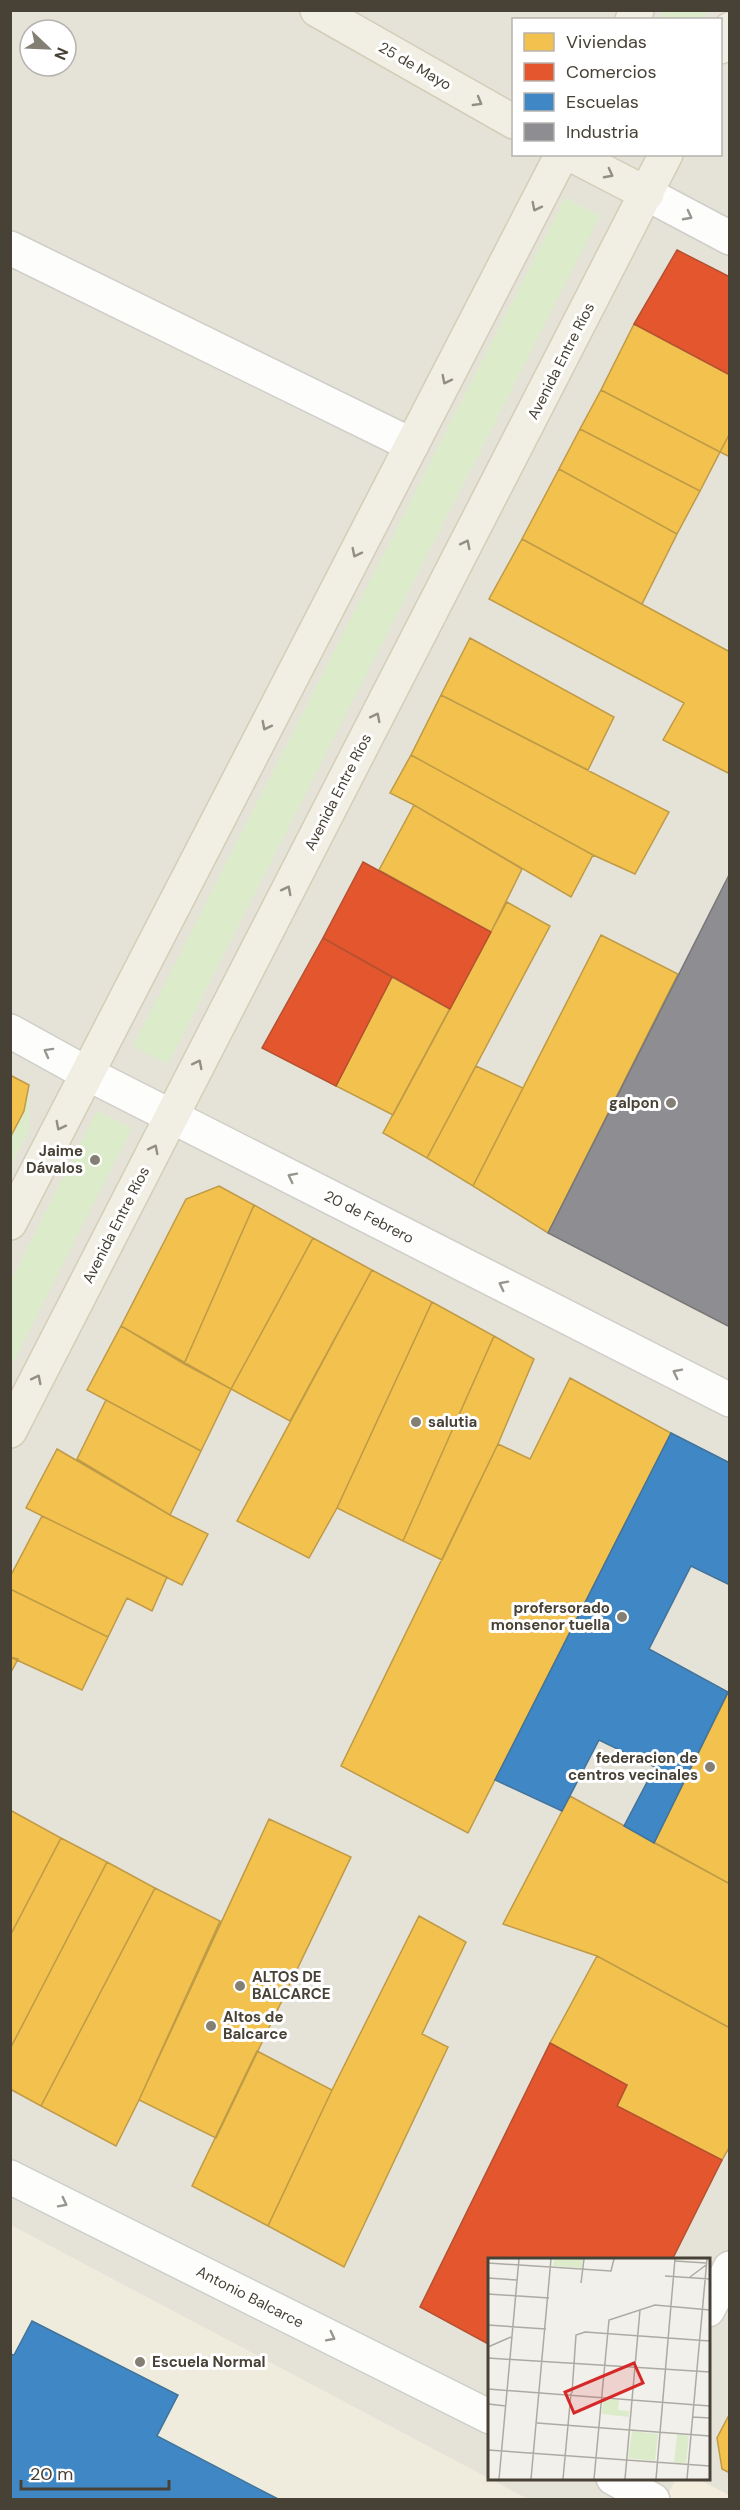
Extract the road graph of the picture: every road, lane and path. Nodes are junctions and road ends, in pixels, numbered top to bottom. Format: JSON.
{"nodes":[{"id":1,"x":317,"y":10,"type":"edge"},
{"id":2,"x":729,"y":29,"type":"edge"},
{"id":3,"x":722,"y":43,"type":"edge"},
{"id":4,"x":512,"y":121,"type":"edge"},
{"id":5,"x":561,"y":156,"type":"edge"},
{"id":6,"x":574,"y":156,"type":"edge"},
{"id":7,"x":665,"y":156,"type":"edge"},
{"id":8,"x":647,"y":194,"type":"junction"},
{"id":9,"x":729,"y":238,"type":"edge"},
{"id":10,"x":10,"y":248,"type":"edge"},
{"id":11,"x":412,"y":445,"type":"junction"},
{"id":12,"x":10,"y":1031,"type":"edge"},
{"id":13,"x":86,"y":1073,"type":"junction"},
{"id":14,"x":171,"y":1116,"type":"junction"},
{"id":15,"x":10,"y":1223,"type":"edge"},
{"id":16,"x":729,"y":1400,"type":"edge"},
{"id":17,"x":10,"y":1431,"type":"edge"},
{"id":18,"x":10,"y":2177,"type":"edge"},
{"id":19,"x":729,"y":2268,"type":"edge"},
{"id":20,"x":710,"y":2306,"type":"edge"},
{"id":21,"x":488,"y":2416,"type":"edge"},
{"id":22,"x":617,"y":2485,"type":"edge"},
{"id":23,"x":652,"y":2499,"type":"edge"}],
"edges":[{"from":1,"to":4,"type":"main road","name":"25 de Mayo","one_way":true},
{"from":2,"to":3,"type":"main road"},
{"from":5,"to":11,"type":"main road","one_way":true},
{"from":6,"to":8,"type":"main road","one_way":true},
{"from":7,"to":8,"type":"main road","name":"Avenida Entre Ríos"},
{"from":8,"to":9,"type":"street","one_way":true},
{"from":14,"to":8,"type":"main road","name":"Avenida Entre Ríos","one_way":true},
{"from":10,"to":11,"type":"street"},
{"from":11,"to":13,"type":"main road","one_way":true},
{"from":13,"to":12,"type":"street","name":"20 de Febrero","one_way":true},
{"from":13,"to":14,"type":"street","name":"20 de Febrero"},
{"from":13,"to":15,"type":"main road","one_way":true},
{"from":16,"to":14,"type":"street","name":"20 de Febrero","one_way":true},
{"from":17,"to":14,"type":"main road","name":"Avenida Entre Ríos","one_way":true},
{"from":18,"to":21,"type":"street","name":"Antonio Balcarce","one_way":true},
{"from":19,"to":20,"type":"street"},
{"from":22,"to":23,"type":"street"}]}
